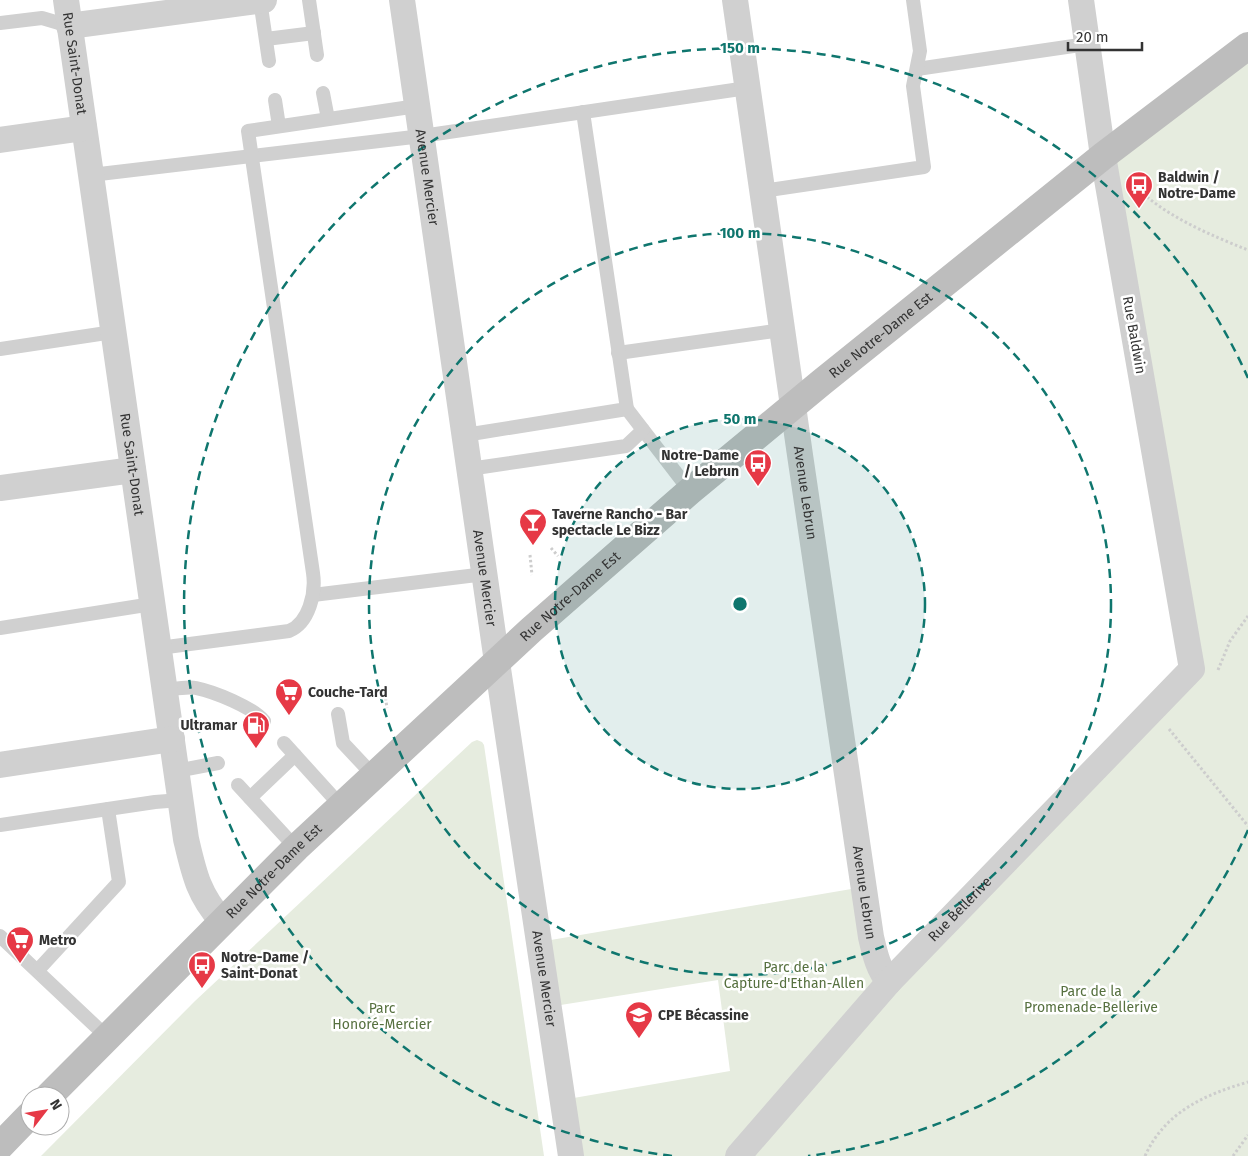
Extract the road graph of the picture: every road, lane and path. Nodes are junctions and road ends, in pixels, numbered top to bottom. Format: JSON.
{"nodes":[{"id":1,"x":66,"y":0,"type":"edge"},
{"id":2,"x":262,"y":0,"type":"edge"},
{"id":3,"x":309,"y":0,"type":"edge"},
{"id":4,"x":402,"y":0,"type":"edge"},
{"id":5,"x":735,"y":0,"type":"edge"},
{"id":6,"x":913,"y":0,"type":"edge"},
{"id":7,"x":1081,"y":0,"type":"edge"},
{"id":8,"x":0,"y":23,"type":"edge"},
{"id":9,"x":69,"y":26,"type":"junction"},
{"id":10,"x":314,"y":33,"type":"junction"},
{"id":11,"x":266,"y":39,"type":"junction"},
{"id":12,"x":1088,"y":44,"type":"junction"},
{"id":13,"x":1248,"y":46,"type":"edge"},
{"id":14,"x":317,"y":55,"type":"dead end"},
{"id":15,"x":269,"y":61,"type":"dead end"},
{"id":16,"x":917,"y":69,"type":"junction"},
{"id":17,"x":747,"y":88,"type":"junction"},
{"id":18,"x":324,"y":93,"type":"dead end"},
{"id":19,"x":275,"y":100,"type":"dead end"},
{"id":20,"x":417,"y":106,"type":"junction"},
{"id":21,"x":583,"y":112,"type":"junction"},
{"id":22,"x":328,"y":119,"type":"junction"},
{"id":23,"x":278,"y":126,"type":"junction"},
{"id":24,"x":84,"y":128,"type":"junction"},
{"id":25,"x":422,"y":136,"type":"junction"},
{"id":26,"x":0,"y":140,"type":"edge"},
{"id":27,"x":252,"y":156,"type":"junction"},
{"id":28,"x":1103,"y":156,"type":"junction"},
{"id":29,"x":91,"y":175,"type":"junction"},
{"id":30,"x":762,"y":191,"type":"junction"},
{"id":31,"x":1248,"y":250,"type":"edge"},
{"id":32,"x":782,"y":330,"type":"junction"},
{"id":33,"x":113,"y":332,"type":"junction"},
{"id":34,"x":0,"y":349,"type":"edge"},
{"id":35,"x":618,"y":353,"type":"junction"},
{"id":36,"x":793,"y":406,"type":"junction"},
{"id":37,"x":627,"y":409,"type":"junction"},
{"id":38,"x":643,"y":430,"type":"junction"},
{"id":39,"x":465,"y":435,"type":"junction"},
{"id":40,"x":470,"y":469,"type":"junction"},
{"id":41,"x":133,"y":470,"type":"junction"},
{"id":42,"x":0,"y":488,"type":"edge"},
{"id":43,"x":690,"y":491,"type":"junction"},
{"id":44,"x":551,"y":548,"type":"dead end"},
{"id":45,"x":530,"y":555,"type":"dead end"},
{"id":46,"x":558,"y":556,"type":"dead end"},
{"id":47,"x":485,"y":574,"type":"junction"},
{"id":48,"x":532,"y":574,"type":"dead end"},
{"id":49,"x":313,"y":595,"type":"junction"},
{"id":50,"x":152,"y":604,"type":"junction"},
{"id":51,"x":0,"y":628,"type":"edge"},
{"id":52,"x":159,"y":648,"type":"junction"},
{"id":53,"x":497,"y":662,"type":"junction"},
{"id":54,"x":1192,"y":669,"type":"joint"},
{"id":55,"x":384,"y":688,"type":"dead end"},
{"id":56,"x":165,"y":690,"type":"junction"},
{"id":57,"x":386,"y":708,"type":"dead end"},
{"id":58,"x":338,"y":714,"type":"dead end"},
{"id":59,"x":264,"y":721,"type":"dead end"},
{"id":60,"x":1167,"y":726,"type":"dead end"},
{"id":61,"x":172,"y":739,"type":"junction"},
{"id":62,"x":284,"y":743,"type":"dead end"},
{"id":63,"x":295,"y":755,"type":"junction"},
{"id":64,"x":218,"y":763,"type":"dead end"},
{"id":65,"x":0,"y":765,"type":"edge"},
{"id":66,"x":176,"y":771,"type":"junction"},
{"id":67,"x":373,"y":775,"type":"junction"},
{"id":68,"x":238,"y":785,"type":"dead end"},
{"id":69,"x":250,"y":798,"type":"junction"},
{"id":70,"x":181,"y":800,"type":"junction"},
{"id":71,"x":341,"y":806,"type":"junction"},
{"id":72,"x":108,"y":809,"type":"junction"},
{"id":73,"x":0,"y":825,"type":"edge"},
{"id":74,"x":1248,"y":826,"type":"edge"},
{"id":75,"x":296,"y":848,"type":"junction"},
{"id":76,"x":222,"y":921,"type":"junction"},
{"id":77,"x":0,"y":936,"type":"edge"},
{"id":78,"x":38,"y":970,"type":"junction"},
{"id":79,"x":889,"y":982,"type":"junction"},
{"id":80,"x":107,"y":1037,"type":"junction"},
{"id":81,"x":1248,"y":1082,"type":"edge"},
{"id":82,"x":59,"y":1086,"type":"edge"},
{"id":83,"x":20,"y":1125,"type":"edge"},
{"id":84,"x":1248,"y":1135,"type":"edge"},
{"id":85,"x":0,"y":1146,"type":"edge"},
{"id":86,"x":571,"y":1156,"type":"edge"},
{"id":87,"x":738,"y":1156,"type":"edge"},
{"id":88,"x":1145,"y":1156,"type":"edge"},
{"id":89,"x":1233,"y":1156,"type":"edge"}],
"edges":[{"from":1,"to":9,"type":"street","name":"Rue Saint-Donat"},
{"from":2,"to":9,"type":"street"},
{"from":2,"to":11,"type":"lane"},
{"from":3,"to":10,"type":"lane"},
{"from":4,"to":20,"type":"street","name":"Avenue Mercier"},
{"from":5,"to":17,"type":"street","name":"Avenue Lebrun"},
{"from":6,"to":16,"type":"lane"},
{"from":7,"to":12,"type":"street","name":"Rue Baldwin"},
{"from":8,"to":9,"type":"lane"},
{"from":9,"to":24,"type":"street","name":"Rue Saint-Donat"},
{"from":10,"to":11,"type":"lane"},
{"from":10,"to":14,"type":"lane"},
{"from":11,"to":15,"type":"lane"},
{"from":12,"to":16,"type":"lane"},
{"from":12,"to":28,"type":"street","name":"Rue Baldwin"},
{"from":13,"to":28,"type":"main road","name":"Rue Notre-Dame Est"},
{"from":16,"to":30,"type":"lane"},
{"from":17,"to":21,"type":"lane"},
{"from":17,"to":30,"type":"street","name":"Avenue Lebrun"},
{"from":18,"to":22,"type":"lane"},
{"from":19,"to":23,"type":"lane"},
{"from":20,"to":22,"type":"lane"},
{"from":20,"to":25,"type":"street","name":"Avenue Mercier"},
{"from":21,"to":25,"type":"lane"},
{"from":21,"to":35,"type":"lane"},
{"from":22,"to":23,"type":"lane"},
{"from":23,"to":27,"type":"lane"},
{"from":24,"to":26,"type":"street"},
{"from":24,"to":29,"type":"street","name":"Rue Saint-Donat"},
{"from":25,"to":27,"type":"lane"},
{"from":25,"to":39,"type":"street","name":"Avenue Mercier"},
{"from":27,"to":29,"type":"lane"},
{"from":27,"to":49,"type":"lane"},
{"from":28,"to":31,"type":"path"},
{"from":28,"to":36,"type":"main road","name":"Rue Notre-Dame Est"},
{"from":28,"to":54,"type":"street","name":"Rue Baldwin"},
{"from":29,"to":33,"type":"street","name":"Rue Saint-Donat"},
{"from":30,"to":32,"type":"street","name":"Avenue Lebrun"},
{"from":32,"to":35,"type":"lane"},
{"from":32,"to":36,"type":"street","name":"Avenue Lebrun"},
{"from":33,"to":34,"type":"lane"},
{"from":33,"to":41,"type":"street","name":"Rue Saint-Donat"},
{"from":35,"to":37,"type":"lane"},
{"from":36,"to":43,"type":"main road","name":"Rue Notre-Dame Est"},
{"from":36,"to":79,"type":"street","name":"Avenue Lebrun"},
{"from":37,"to":38,"type":"lane"},
{"from":37,"to":39,"type":"lane"},
{"from":38,"to":40,"type":"lane"},
{"from":38,"to":43,"type":"lane"},
{"from":39,"to":40,"type":"street","name":"Avenue Mercier"},
{"from":40,"to":47,"type":"street","name":"Avenue Mercier"},
{"from":41,"to":42,"type":"street"},
{"from":41,"to":50,"type":"street","name":"Rue Saint-Donat"},
{"from":43,"to":53,"type":"main road","name":"Rue Notre-Dame Est"},
{"from":44,"to":46,"type":"path"},
{"from":45,"to":48,"type":"path"},
{"from":47,"to":49,"type":"lane"},
{"from":47,"to":53,"type":"street","name":"Avenue Mercier"},
{"from":49,"to":52,"type":"lane"},
{"from":50,"to":51,"type":"lane"},
{"from":50,"to":52,"type":"street","name":"Rue Saint-Donat"},
{"from":52,"to":56,"type":"street","name":"Rue Saint-Donat"},
{"from":53,"to":67,"type":"main road","name":"Rue Notre-Dame Est"},
{"from":53,"to":86,"type":"street","name":"Avenue Mercier"},
{"from":54,"to":79,"type":"street","name":"Rue Bellerive"},
{"from":55,"to":57,"type":"path"},
{"from":56,"to":59,"type":"lane"},
{"from":56,"to":61,"type":"street","name":"Rue Saint-Donat"},
{"from":58,"to":67,"type":"lane"},
{"from":60,"to":74,"type":"path"},
{"from":61,"to":65,"type":"street"},
{"from":61,"to":66,"type":"street","name":"Rue Saint-Donat"},
{"from":62,"to":63,"type":"lane"},
{"from":63,"to":69,"type":"lane"},
{"from":63,"to":71,"type":"lane"},
{"from":64,"to":66,"type":"lane"},
{"from":66,"to":70,"type":"street","name":"Rue Saint-Donat"},
{"from":67,"to":71,"type":"main road","name":"Rue Notre-Dame Est"},
{"from":68,"to":69,"type":"lane"},
{"from":69,"to":75,"type":"lane"},
{"from":70,"to":72,"type":"lane"},
{"from":70,"to":76,"type":"street","name":"Rue Saint-Donat"},
{"from":71,"to":75,"type":"main road","name":"Rue Notre-Dame Est"},
{"from":72,"to":73,"type":"lane"},
{"from":72,"to":78,"type":"lane"},
{"from":75,"to":76,"type":"main road","name":"Rue Notre-Dame Est"},
{"from":76,"to":80,"type":"main road","name":"Rue Notre-Dame Est"},
{"from":77,"to":78,"type":"lane"},
{"from":78,"to":80,"type":"lane"},
{"from":79,"to":87,"type":"street","name":"Rue Bellerive"},
{"from":80,"to":82,"type":"main road","name":"Rue Notre-Dame Est"},
{"from":81,"to":88,"type":"path"},
{"from":83,"to":85,"type":"main road"},
{"from":84,"to":89,"type":"path"}]}
